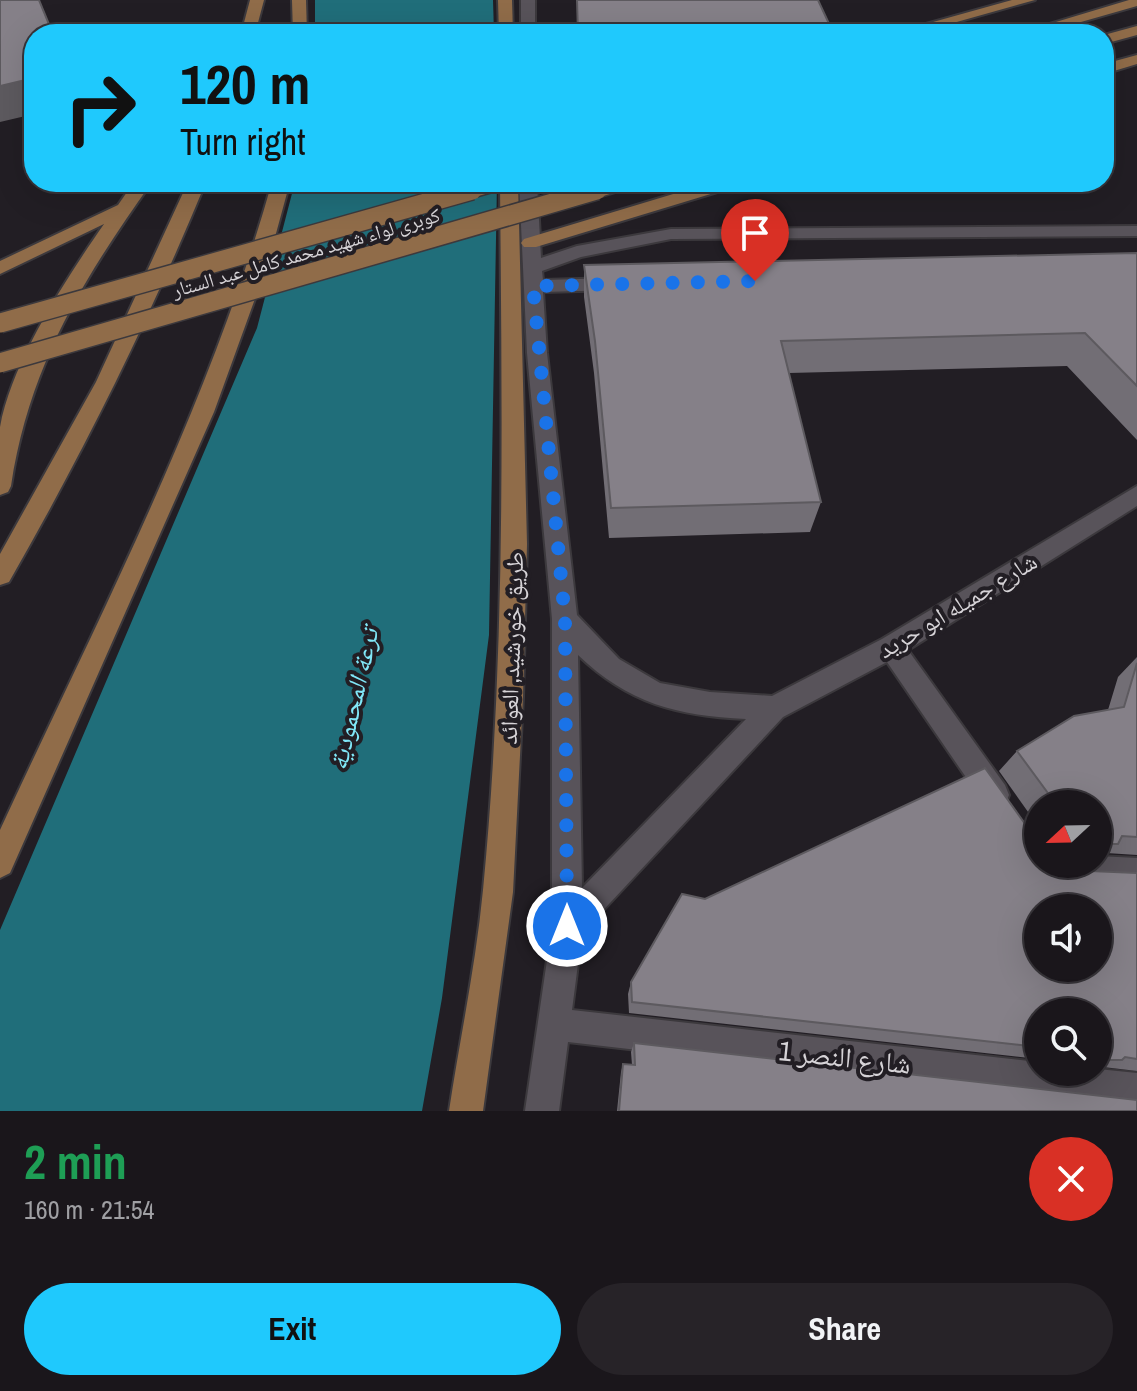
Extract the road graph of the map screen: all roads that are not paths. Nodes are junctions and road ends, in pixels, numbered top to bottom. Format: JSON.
{"nodes":[{"id":1,"x":257,"y":0,"type":"edge"},
{"id":2,"x":299,"y":0,"type":"edge"},
{"id":3,"x":505,"y":0,"type":"edge"},
{"id":4,"x":528,"y":0,"type":"edge"},
{"id":5,"x":1028,"y":0,"type":"edge"},
{"id":6,"x":1137,"y":2,"type":"edge"},
{"id":7,"x":251,"y":24,"type":"edge"},
{"id":8,"x":300,"y":24,"type":"edge"},
{"id":9,"x":506,"y":24,"type":"edge"},
{"id":10,"x":528,"y":24,"type":"edge"},
{"id":11,"x":936,"y":24,"type":"edge"},
{"id":12,"x":1059,"y":24,"type":"edge"},
{"id":13,"x":1137,"y":30,"type":"edge"},
{"id":14,"x":1114,"y":37,"type":"edge"},
{"id":15,"x":1137,"y":59,"type":"edge"},
{"id":16,"x":1114,"y":66,"type":"edge"},
{"id":17,"x":135,"y":192,"type":"edge"},
{"id":18,"x":192,"y":192,"type":"edge"},
{"id":19,"x":278,"y":192,"type":"edge"},
{"id":20,"x":465,"y":192,"type":"edge"},
{"id":21,"x":509,"y":192,"type":"edge"},
{"id":22,"x":528,"y":192,"type":"edge"},
{"id":23,"x":590,"y":192,"type":"edge"},
{"id":24,"x":698,"y":192,"type":"edge"},
{"id":25,"x":123,"y":208,"type":"junction"},
{"id":26,"x":1137,"y":231,"type":"edge"},
{"id":27,"x":530,"y":243,"type":"junction"},
{"id":28,"x":0,"y":268,"type":"edge"},
{"id":29,"x":532,"y":277,"type":"junction"},
{"id":30,"x":628,"y":284,"type":"edge"},
{"id":31,"x":0,"y":323,"type":"edge"},
{"id":32,"x":0,"y":363,"type":"edge"},
{"id":33,"x":0,"y":486,"type":"edge"},
{"id":34,"x":1137,"y":495,"type":"edge"},
{"id":35,"x":0,"y":575,"type":"edge"},
{"id":36,"x":565,"y":619,"type":"junction"},
{"id":37,"x":891,"y":647,"type":"junction"},
{"id":38,"x":774,"y":708,"type":"junction"},
{"id":39,"x":1012,"y":819,"type":"edge"},
{"id":40,"x":0,"y":863,"type":"edge"},
{"id":41,"x":1112,"y":869,"type":"edge"},
{"id":42,"x":1137,"y":873,"type":"edge"},
{"id":43,"x":567,"y":926,"type":"junction"},
{"id":44,"x":554,"y":1024,"type":"junction"},
{"id":45,"x":1137,"y":1090,"type":"edge"},
{"id":46,"x":466,"y":1111,"type":"edge"},
{"id":47,"x":542,"y":1111,"type":"edge"}],
"edges":[{"from":1,"to":7,"type":"main road"},
{"from":2,"to":8,"type":"main road"},
{"from":3,"to":9,"type":"main road"},
{"from":4,"to":10,"type":"street"},
{"from":5,"to":11,"type":"main road"},
{"from":6,"to":12,"type":"main road"},
{"from":13,"to":14,"type":"main road"},
{"from":15,"to":16,"type":"main road"},
{"from":17,"to":25,"type":"main road"},
{"from":18,"to":35,"type":"main road"},
{"from":19,"to":40,"type":"main road"},
{"from":20,"to":31,"type":"main road","name":"كوبرى لواء شهيد محمد كامل عبد الستار","bridge":true},
{"from":21,"to":46,"type":"main road","name":"طريق خورشيد, العوائد"},
{"from":22,"to":27,"type":"street"},
{"from":23,"to":32,"type":"main road","name":"كوبرى لواء شهيد محمد كامل عبد الستار","bridge":true},
{"from":24,"to":27,"type":"main road"},
{"from":25,"to":28,"type":"main road"},
{"from":25,"to":33,"type":"main road"},
{"from":26,"to":29,"type":"street"},
{"from":27,"to":29,"type":"street"},
{"from":29,"to":30,"type":"street"},
{"from":29,"to":36,"type":"street"},
{"from":34,"to":37,"type":"street","name":"شارع جميله ابو حريد"},
{"from":36,"to":38,"type":"street"},
{"from":36,"to":43,"type":"street"},
{"from":37,"to":38,"type":"street","name":"شارع جميله ابو حريد"},
{"from":37,"to":39,"type":"street"},
{"from":38,"to":43,"type":"street","name":"شارع جميله ابو حريد"},
{"from":41,"to":42,"type":"street"},
{"from":43,"to":44,"type":"street"},
{"from":44,"to":45,"type":"street","name":"شارع النصر 1"},
{"from":44,"to":47,"type":"street"}]}
